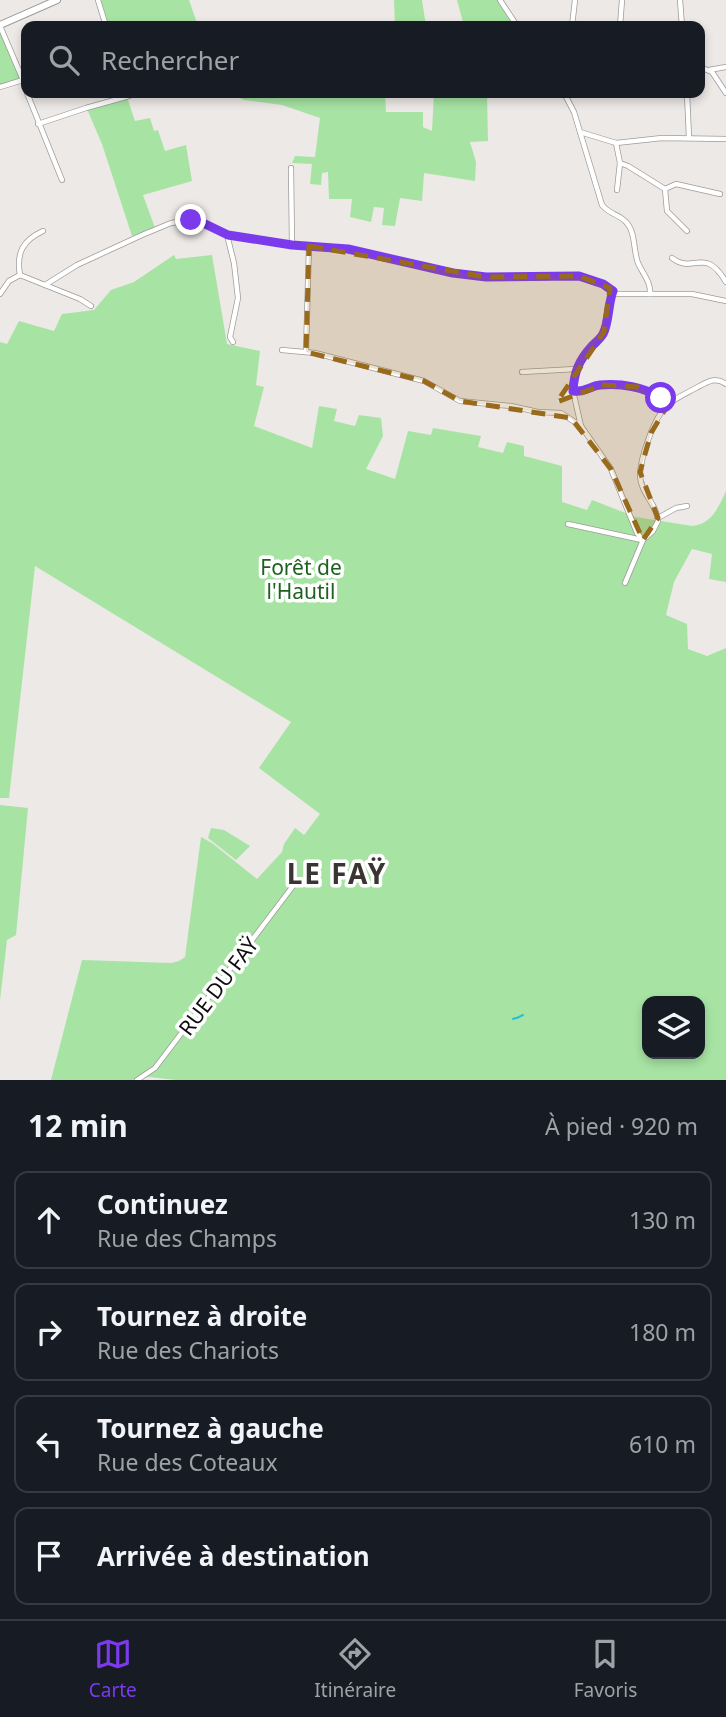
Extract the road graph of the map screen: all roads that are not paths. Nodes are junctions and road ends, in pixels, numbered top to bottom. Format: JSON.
{"nodes":[{"id":1,"x":57,"y":0,"type":"edge"},
{"id":2,"x":98,"y":0,"type":"edge"},
{"id":3,"x":500,"y":0,"type":"edge"},
{"id":4,"x":575,"y":0,"type":"edge"},
{"id":5,"x":622,"y":0,"type":"edge"},
{"id":6,"x":680,"y":0,"type":"edge"},
{"id":7,"x":104,"y":21,"type":"edge"},
{"id":8,"x":514,"y":21,"type":"edge"},
{"id":9,"x":573,"y":21,"type":"edge"},
{"id":10,"x":620,"y":21,"type":"edge"},
{"id":11,"x":682,"y":21,"type":"edge"},
{"id":12,"x":0,"y":25,"type":"edge"},
{"id":13,"x":726,"y":67,"type":"edge"},
{"id":14,"x":705,"y":69,"type":"edge"},
{"id":15,"x":709,"y":70,"type":"junction"},
{"id":16,"x":21,"y":75,"type":"edge"},
{"id":17,"x":21,"y":81,"type":"edge"},
{"id":18,"x":0,"y":87,"type":"edge"},
{"id":19,"x":726,"y":93,"type":"edge"},
{"id":20,"x":29,"y":98,"type":"edge"},
{"id":21,"x":116,"y":98,"type":"edge"},
{"id":22,"x":567,"y":98,"type":"edge"},
{"id":23,"x":687,"y":98,"type":"edge"},
{"id":24,"x":38,"y":124,"type":"junction"},
{"id":25,"x":580,"y":132,"type":"junction"},
{"id":26,"x":689,"y":138,"type":"junction"},
{"id":27,"x":726,"y":139,"type":"edge"},
{"id":28,"x":616,"y":143,"type":"junction"},
{"id":29,"x":620,"y":163,"type":"junction"},
{"id":30,"x":291,"y":168,"type":"dead end"},
{"id":31,"x":62,"y":180,"type":"dead end"},
{"id":32,"x":665,"y":189,"type":"junction"},
{"id":33,"x":617,"y":190,"type":"dead end"},
{"id":34,"x":720,"y":194,"type":"dead end"},
{"id":35,"x":43,"y":231,"type":"dead end"},
{"id":36,"x":687,"y":231,"type":"dead end"},
{"id":37,"x":228,"y":235,"type":"junction"},
{"id":38,"x":292,"y":245,"type":"junction"},
{"id":39,"x":309,"y":246,"type":"junction"},
{"id":40,"x":672,"y":258,"type":"dead end"},
{"id":41,"x":20,"y":275,"type":"junction"},
{"id":42,"x":726,"y":282,"type":"edge"},
{"id":43,"x":45,"y":285,"type":"junction"},
{"id":44,"x":613,"y":291,"type":"junction"},
{"id":45,"x":0,"y":294,"type":"edge"},
{"id":46,"x":650,"y":294,"type":"junction"},
{"id":47,"x":726,"y":301,"type":"edge"},
{"id":48,"x":91,"y":306,"type":"dead end"},
{"id":49,"x":233,"y":342,"type":"dead end"},
{"id":50,"x":282,"y":350,"type":"dead end"},
{"id":51,"x":306,"y":352,"type":"junction"},
{"id":52,"x":576,"y":369,"type":"junction"},
{"id":53,"x":522,"y":372,"type":"dead end"},
{"id":54,"x":726,"y":384,"type":"edge"},
{"id":55,"x":573,"y":391,"type":"junction"},
{"id":56,"x":669,"y":403,"type":"junction"},
{"id":57,"x":581,"y":426,"type":"junction"},
{"id":58,"x":687,"y":506,"type":"dead end"},
{"id":59,"x":658,"y":517,"type":"junction"},
{"id":60,"x":568,"y":524,"type":"dead end"},
{"id":61,"x":643,"y":540,"type":"junction"},
{"id":62,"x":625,"y":583,"type":"dead end"},
{"id":63,"x":293,"y":886,"type":"dead end"},
{"id":64,"x":137,"y":1080,"type":"edge"}],
"edges":[{"from":1,"to":12,"type":"main road"},
{"from":2,"to":7,"type":"street"},
{"from":3,"to":8,"type":"street"},
{"from":4,"to":9,"type":"street"},
{"from":5,"to":10,"type":"street"},
{"from":6,"to":11,"type":"street"},
{"from":12,"to":16,"type":"street"},
{"from":13,"to":15,"type":"street"},
{"from":14,"to":15,"type":"street"},
{"from":15,"to":19,"type":"street"},
{"from":17,"to":18,"type":"street"},
{"from":20,"to":24,"type":"street"},
{"from":21,"to":24,"type":"street"},
{"from":22,"to":25,"type":"street"},
{"from":23,"to":26,"type":"street"},
{"from":24,"to":31,"type":"street"},
{"from":25,"to":28,"type":"street"},
{"from":25,"to":46,"type":"street"},
{"from":26,"to":27,"type":"street"},
{"from":26,"to":28,"type":"street"},
{"from":28,"to":29,"type":"street"},
{"from":29,"to":32,"type":"street"},
{"from":29,"to":33,"type":"street"},
{"from":30,"to":38,"type":"street"},
{"from":32,"to":34,"type":"street"},
{"from":32,"to":36,"type":"street"},
{"from":35,"to":41,"type":"street"},
{"from":37,"to":38,"type":"street"},
{"from":37,"to":43,"type":"street"},
{"from":37,"to":49,"type":"street"},
{"from":38,"to":39,"type":"street"},
{"from":39,"to":44,"type":"street"},
{"from":39,"to":51,"type":"street"},
{"from":40,"to":42,"type":"street"},
{"from":41,"to":43,"type":"street"},
{"from":41,"to":45,"type":"street"},
{"from":43,"to":48,"type":"street"},
{"from":44,"to":46,"type":"street"},
{"from":44,"to":52,"type":"street"},
{"from":46,"to":47,"type":"street"},
{"from":50,"to":51,"type":"street"},
{"from":51,"to":57,"type":"street"},
{"from":52,"to":53,"type":"street"},
{"from":52,"to":55,"type":"street"},
{"from":54,"to":56,"type":"street"},
{"from":55,"to":56,"type":"street"},
{"from":55,"to":57,"type":"street"},
{"from":56,"to":59,"type":"street"},
{"from":57,"to":61,"type":"street"},
{"from":58,"to":59,"type":"street"},
{"from":59,"to":61,"type":"street"},
{"from":60,"to":61,"type":"street"},
{"from":61,"to":62,"type":"street"},
{"from":63,"to":64,"type":"street","name":"RUE DU FAŸ"}]}
